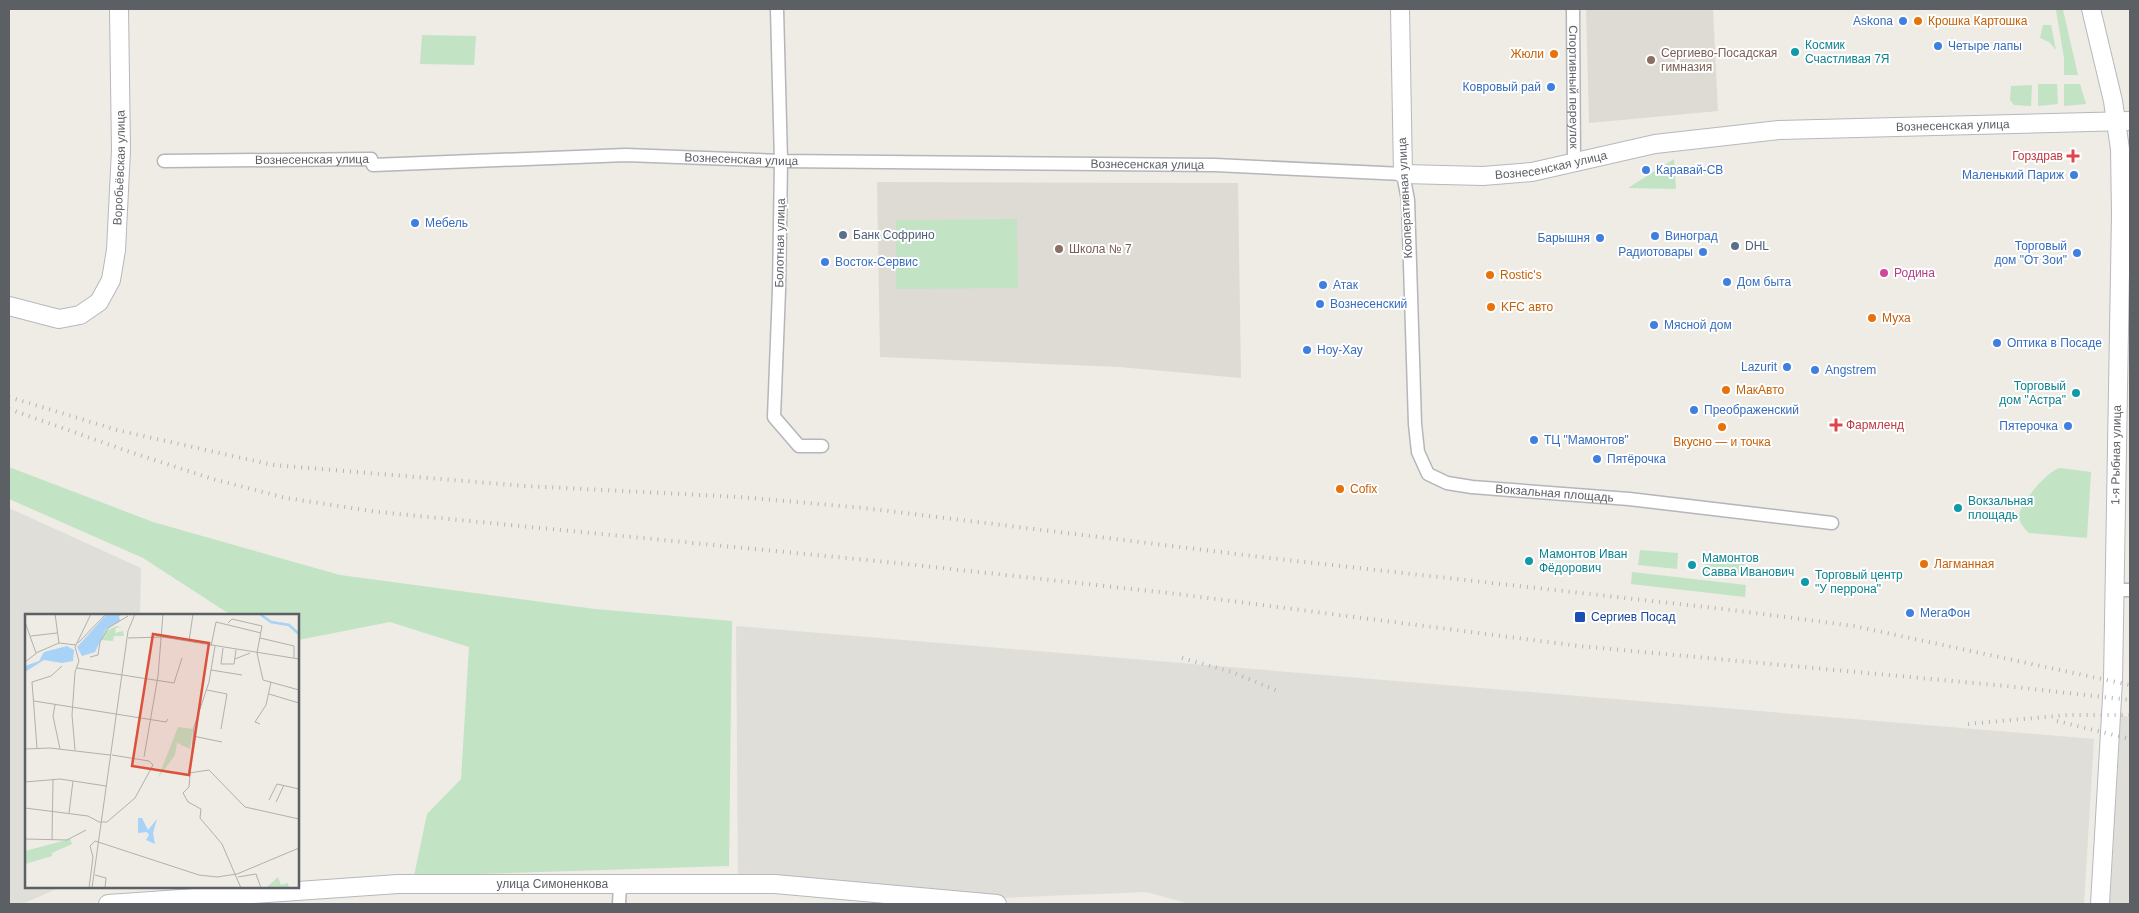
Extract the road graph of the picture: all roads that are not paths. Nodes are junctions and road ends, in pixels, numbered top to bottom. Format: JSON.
{"nodes":[{"id":1,"x":119,"y":9,"type":"edge"},
{"id":2,"x":777,"y":9,"type":"edge"},
{"id":3,"x":1400,"y":9,"type":"edge"},
{"id":4,"x":1573,"y":9,"type":"edge"},
{"id":5,"x":2091,"y":9,"type":"edge"},
{"id":6,"x":2123,"y":121,"type":"edge"},
{"id":7,"x":164,"y":161,"type":"dead end"},
{"id":8,"x":780,"y":161,"type":"junction"},
{"id":9,"x":1574,"y":163,"type":"junction"},
{"id":10,"x":1403,"y":174,"type":"junction"},
{"id":11,"x":9,"y":306,"type":"edge"},
{"id":12,"x":822,"y":446,"type":"dead end"},
{"id":13,"x":1428,"y":474,"type":"joint"},
{"id":14,"x":1832,"y":523,"type":"dead end"},
{"id":15,"x":2123,"y":590,"type":"edge"},
{"id":16,"x":620,"y":885,"type":"junction"},
{"id":17,"x":108,"y":904,"type":"edge"},
{"id":18,"x":619,"y":904,"type":"edge"},
{"id":19,"x":997,"y":904,"type":"edge"},
{"id":20,"x":2100,"y":904,"type":"edge"}],
"edges":[{"from":1,"to":11,"type":"street","name":"Воробьёвская улица"},
{"from":2,"to":8,"type":"street","name":"Болотная улица"},
{"from":3,"to":10,"type":"street","name":"Кооперативная улица"},
{"from":4,"to":9,"type":"street","name":"Спортивный переулок"},
{"from":5,"to":6,"type":"street","name":"1-я Рыбная улица"},
{"from":6,"to":9,"type":"street","name":"Вознесенская улица"},
{"from":6,"to":15,"type":"street","name":"1-я Рыбная улица"},
{"from":7,"to":8,"type":"street","name":"Вознесенская улица"},
{"from":8,"to":10,"type":"street","name":"Вознесенская улица"},
{"from":8,"to":12,"type":"street","name":"Болотная улица"},
{"from":9,"to":10,"type":"street","name":"Вознесенская улица"},
{"from":10,"to":13,"type":"street","name":"Кооперативная улица"},
{"from":13,"to":14,"type":"street","name":"Вокзальная площадь"},
{"from":15,"to":20,"type":"street","name":"1-я Рыбная улица"},
{"from":16,"to":17,"type":"street","name":"улица Симоненкова"},
{"from":16,"to":18,"type":"street"},
{"from":16,"to":19,"type":"street","name":"улица Симоненкова"}]}
